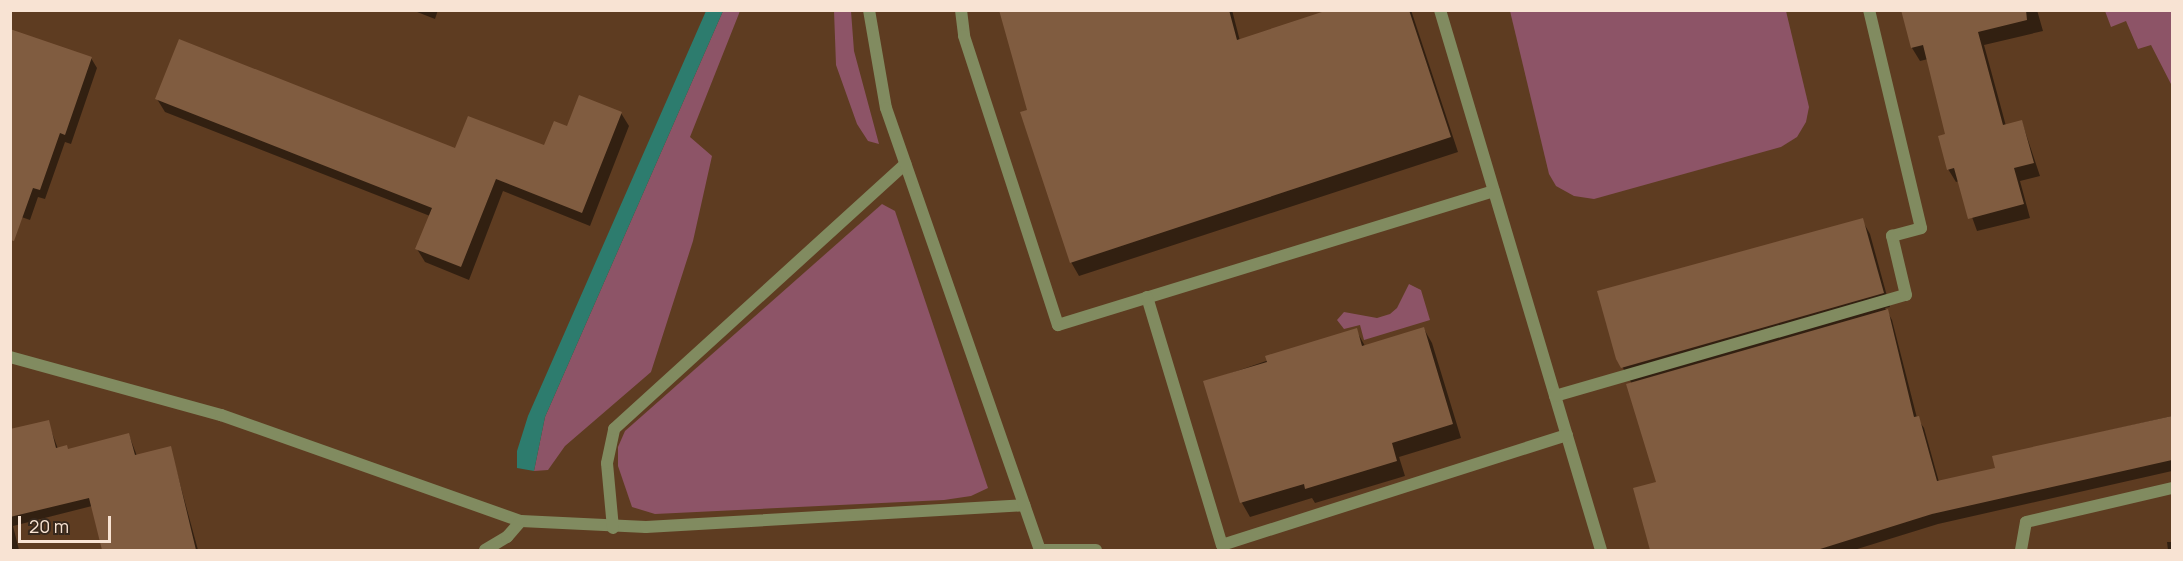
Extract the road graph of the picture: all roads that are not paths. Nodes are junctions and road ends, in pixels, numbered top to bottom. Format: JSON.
{"nodes":[{"id":1,"x":869,"y":10,"type":"edge"},
{"id":2,"x":961,"y":10,"type":"edge"},
{"id":3,"x":1440,"y":10,"type":"edge"},
{"id":4,"x":1869,"y":10,"type":"edge"},
{"id":5,"x":905,"y":164,"type":"junction"},
{"id":6,"x":1494,"y":191,"type":"junction"},
{"id":7,"x":1147,"y":297,"type":"junction"},
{"id":8,"x":10,"y":357,"type":"edge"},
{"id":9,"x":1555,"y":396,"type":"junction"},
{"id":10,"x":1567,"y":435,"type":"junction"},
{"id":11,"x":2172,"y":488,"type":"edge"},
{"id":12,"x":1024,"y":505,"type":"junction"},
{"id":13,"x":521,"y":521,"type":"junction"},
{"id":14,"x":613,"y":528,"type":"junction"},
{"id":15,"x":485,"y":550,"type":"edge"},
{"id":16,"x":1042,"y":550,"type":"edge"},
{"id":17,"x":1096,"y":550,"type":"edge"},
{"id":18,"x":1601,"y":550,"type":"edge"},
{"id":19,"x":2021,"y":550,"type":"edge"}],
"edges":[{"from":1,"to":5,"type":"street"},
{"from":2,"to":7,"type":"street"},
{"from":3,"to":6,"type":"street"},
{"from":4,"to":9,"type":"street"},
{"from":5,"to":12,"type":"street"},
{"from":5,"to":14,"type":"street"},
{"from":6,"to":7,"type":"street"},
{"from":6,"to":9,"type":"street"},
{"from":7,"to":10,"type":"street"},
{"from":8,"to":13,"type":"street"},
{"from":9,"to":10,"type":"street"},
{"from":10,"to":18,"type":"street"},
{"from":11,"to":19,"type":"street"},
{"from":12,"to":14,"type":"street"},
{"from":12,"to":16,"type":"street"},
{"from":13,"to":14,"type":"street"},
{"from":13,"to":15,"type":"street"},
{"from":16,"to":17,"type":"street"}]}
